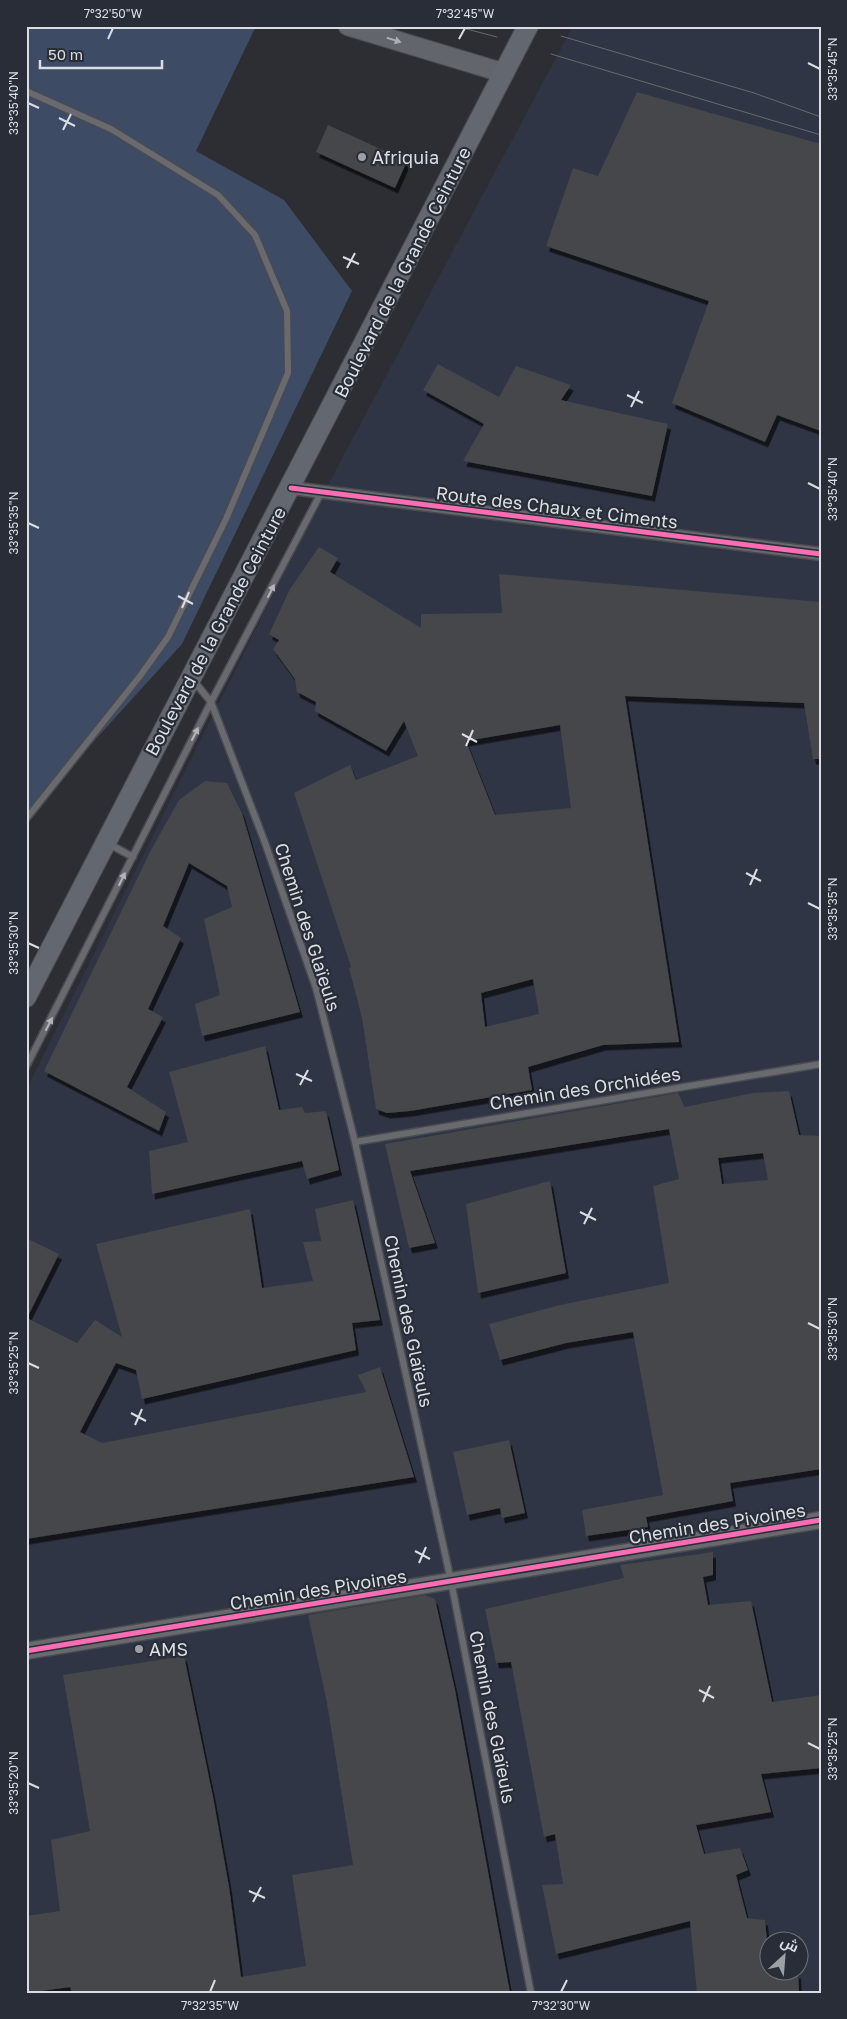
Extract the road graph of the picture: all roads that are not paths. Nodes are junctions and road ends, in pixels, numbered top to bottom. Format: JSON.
{"nodes":[{"id":1,"x":348,"y":26,"type":"edge"},
{"id":2,"x":528,"y":26,"type":"edge"},
{"id":3,"x":504,"y":73,"type":"junction"},
{"id":4,"x":26,"y":91,"type":"edge"},
{"id":5,"x":291,"y":488,"type":"junction"},
{"id":6,"x":321,"y":493,"type":"junction"},
{"id":7,"x":821,"y":554,"type":"edge"},
{"id":8,"x":190,"y":676,"type":"junction"},
{"id":9,"x":211,"y":702,"type":"junction"},
{"id":10,"x":26,"y":819,"type":"edge"},
{"id":11,"x":106,"y":842,"type":"junction"},
{"id":12,"x":133,"y":857,"type":"junction"},
{"id":13,"x":26,"y":997,"type":"edge"},
{"id":14,"x":821,"y":1064,"type":"edge"},
{"id":15,"x":26,"y":1068,"type":"edge"},
{"id":16,"x":354,"y":1142,"type":"junction"},
{"id":17,"x":821,"y":1520,"type":"edge"},
{"id":18,"x":450,"y":1581,"type":"junction"},
{"id":19,"x":26,"y":1651,"type":"edge"},
{"id":20,"x":531,"y":1993,"type":"edge"}],
"edges":[{"from":1,"to":3,"type":"main road","one_way":true},
{"from":2,"to":3,"type":"main road","name":"Boulevard de la Grande Ceinture"},
{"from":3,"to":5,"type":"main road","name":"Boulevard de la Grande Ceinture"},
{"from":4,"to":10,"type":"lane"},
{"from":5,"to":6,"type":"street","name":"Route des Chaux et Ciments"},
{"from":5,"to":8,"type":"main road","name":"Boulevard de la Grande Ceinture"},
{"from":6,"to":7,"type":"street","name":"Route des Chaux et Ciments"},
{"from":9,"to":6,"type":"lane","one_way":true},
{"from":8,"to":9,"type":"lane","name":"Chemin des Glaïeuls"},
{"from":8,"to":11,"type":"main road","name":"Boulevard de la Grande Ceinture"},
{"from":12,"to":9,"type":"lane","one_way":true},
{"from":9,"to":16,"type":"lane","name":"Chemin des Glaïeuls"},
{"from":11,"to":12,"type":"lane"},
{"from":11,"to":13,"type":"main road","name":"Boulevard de la Grande Ceinture"},
{"from":15,"to":12,"type":"lane","one_way":true},
{"from":14,"to":16,"type":"lane","name":"Chemin des Orchidées"},
{"from":16,"to":18,"type":"lane","name":"Chemin des Glaïeuls"},
{"from":17,"to":18,"type":"street","name":"Chemin des Pivoines"},
{"from":18,"to":19,"type":"street","name":"Chemin des Pivoines"},
{"from":18,"to":20,"type":"lane","name":"Chemin des Glaïeuls"}]}
